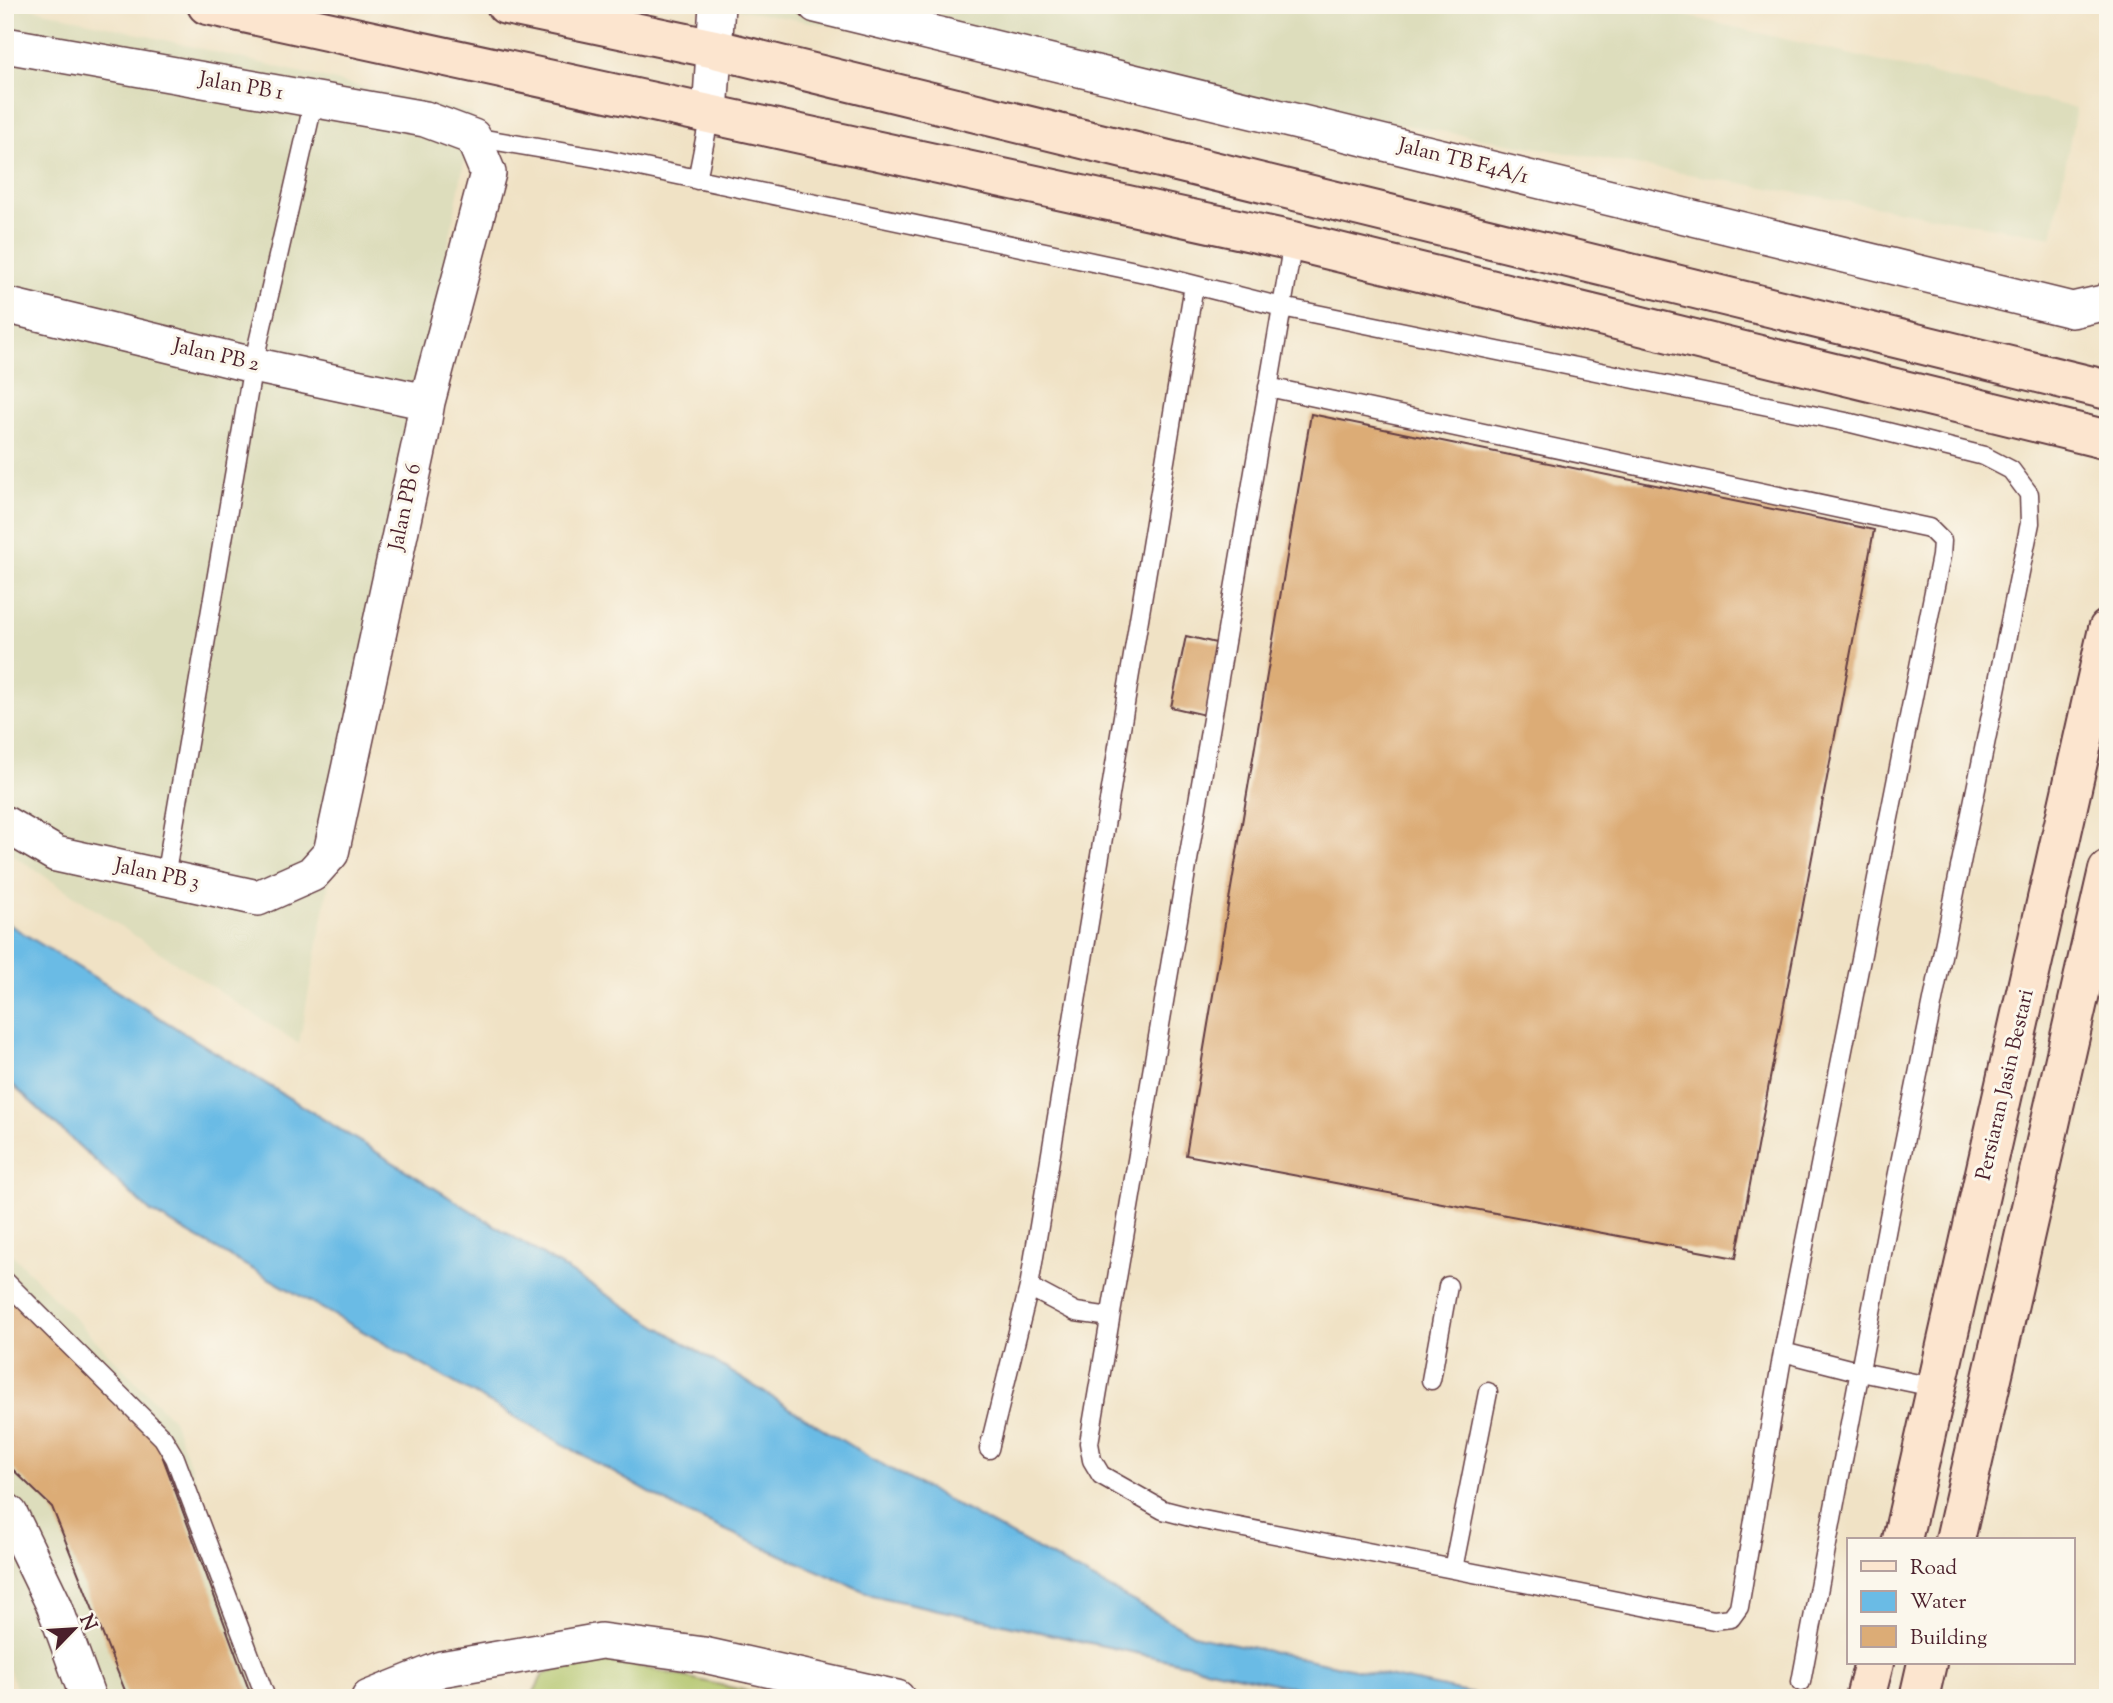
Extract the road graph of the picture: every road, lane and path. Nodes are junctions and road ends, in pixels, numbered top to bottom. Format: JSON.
{"nodes":[{"id":1,"x":207,"y":5,"type":"edge"},
{"id":2,"x":506,"y":5,"type":"edge"},
{"id":3,"x":717,"y":5,"type":"edge"},
{"id":4,"x":816,"y":5,"type":"edge"},
{"id":5,"x":5,"y":45,"type":"edge"},
{"id":6,"x":715,"y":49,"type":"junction"},
{"id":7,"x":314,"y":100,"type":"junction"},
{"id":8,"x":710,"y":114,"type":"junction"},
{"id":9,"x":473,"y":137,"type":"junction"},
{"id":10,"x":697,"y":180,"type":"junction"},
{"id":11,"x":1293,"y":241,"type":"junction"},
{"id":12,"x":1194,"y":285,"type":"junction"},
{"id":13,"x":2108,"y":300,"type":"edge"},
{"id":14,"x":5,"y":305,"type":"edge"},
{"id":15,"x":1282,"y":307,"type":"junction"},
{"id":16,"x":253,"y":365,"type":"junction"},
{"id":17,"x":1268,"y":387,"type":"junction"},
{"id":18,"x":2108,"y":390,"type":"edge"},
{"id":19,"x":427,"y":402,"type":"junction"},
{"id":20,"x":2108,"y":440,"type":"edge"},
{"id":21,"x":2108,"y":629,"type":"edge"},
{"id":22,"x":5,"y":824,"type":"edge"},
{"id":23,"x":2108,"y":870,"type":"edge"},
{"id":24,"x":312,"y":874,"type":"joint"},
{"id":25,"x":165,"y":877,"type":"junction"},
{"id":26,"x":5,"y":1281,"type":"edge"},
{"id":27,"x":1448,"y":1286,"type":"dead end"},
{"id":28,"x":1029,"y":1287,"type":"junction"},
{"id":29,"x":1110,"y":1317,"type":"junction"},
{"id":30,"x":1783,"y":1352,"type":"junction"},
{"id":31,"x":1861,"y":1372,"type":"junction"},
{"id":32,"x":1431,"y":1380,"type":"dead end"},
{"id":33,"x":1938,"y":1388,"type":"junction"},
{"id":34,"x":1488,"y":1392,"type":"dead end"},
{"id":35,"x":989,"y":1449,"type":"dead end"},
{"id":36,"x":5,"y":1510,"type":"edge"},
{"id":37,"x":1902,"y":1538,"type":"edge"},
{"id":38,"x":1955,"y":1538,"type":"edge"},
{"id":39,"x":1453,"y":1569,"type":"junction"},
{"id":40,"x":1874,"y":1664,"type":"edge"},
{"id":41,"x":1927,"y":1664,"type":"edge"},
{"id":42,"x":1801,"y":1682,"type":"dead end"},
{"id":43,"x":447,"y":1683,"type":"edge"},
{"id":44,"x":88,"y":1698,"type":"edge"},
{"id":45,"x":266,"y":1698,"type":"edge"},
{"id":46,"x":369,"y":1698,"type":"edge"},
{"id":47,"x":897,"y":1698,"type":"edge"},
{"id":48,"x":1866,"y":1698,"type":"edge"},
{"id":49,"x":1919,"y":1698,"type":"edge"}],
"edges":[{"from":1,"to":8,"type":"street"},
{"from":2,"to":6,"type":"street"},
{"from":3,"to":6,"type":"street"},
{"from":4,"to":13,"type":"street","name":"Jalan TB F4A/1"},
{"from":5,"to":7,"type":"street","name":"Jalan PB 1"},
{"from":6,"to":8,"type":"street"},
{"from":6,"to":18,"type":"street"},
{"from":7,"to":9,"type":"street","name":"Jalan PB 1"},
{"from":7,"to":16,"type":"lane"},
{"from":8,"to":10,"type":"lane"},
{"from":8,"to":11,"type":"street"},
{"from":9,"to":10,"type":"lane"},
{"from":9,"to":19,"type":"street","name":"Jalan PB 6"},
{"from":10,"to":12,"type":"lane"},
{"from":11,"to":15,"type":"lane"},
{"from":11,"to":20,"type":"street"},
{"from":12,"to":15,"type":"lane"},
{"from":12,"to":28,"type":"lane"},
{"from":14,"to":16,"type":"street","name":"Jalan PB 2"},
{"from":15,"to":17,"type":"lane"},
{"from":15,"to":31,"type":"lane"},
{"from":16,"to":19,"type":"street","name":"Jalan PB 2"},
{"from":16,"to":25,"type":"lane"},
{"from":17,"to":29,"type":"lane"},
{"from":17,"to":30,"type":"lane"},
{"from":19,"to":24,"type":"street","name":"Jalan PB 6"},
{"from":21,"to":33,"type":"street","name":"Persiaran Jasin Bestari"},
{"from":22,"to":25,"type":"street","name":"Jalan PB 3"},
{"from":23,"to":38,"type":"street"},
{"from":24,"to":25,"type":"street","name":"Jalan PB 3"},
{"from":26,"to":45,"type":"lane"},
{"from":27,"to":32,"type":"lane"},
{"from":28,"to":29,"type":"lane"},
{"from":28,"to":35,"type":"lane"},
{"from":29,"to":39,"type":"lane"},
{"from":30,"to":31,"type":"lane"},
{"from":30,"to":39,"type":"lane"},
{"from":31,"to":33,"type":"lane"},
{"from":31,"to":42,"type":"lane"},
{"from":33,"to":37,"type":"street","name":"Persiaran Jasin Bestari"},
{"from":34,"to":39,"type":"lane"},
{"from":36,"to":44,"type":"street"},
{"from":40,"to":48,"type":"street"},
{"from":41,"to":49,"type":"street"},
{"from":43,"to":46,"type":"street"},
{"from":43,"to":47,"type":"street"}]}
